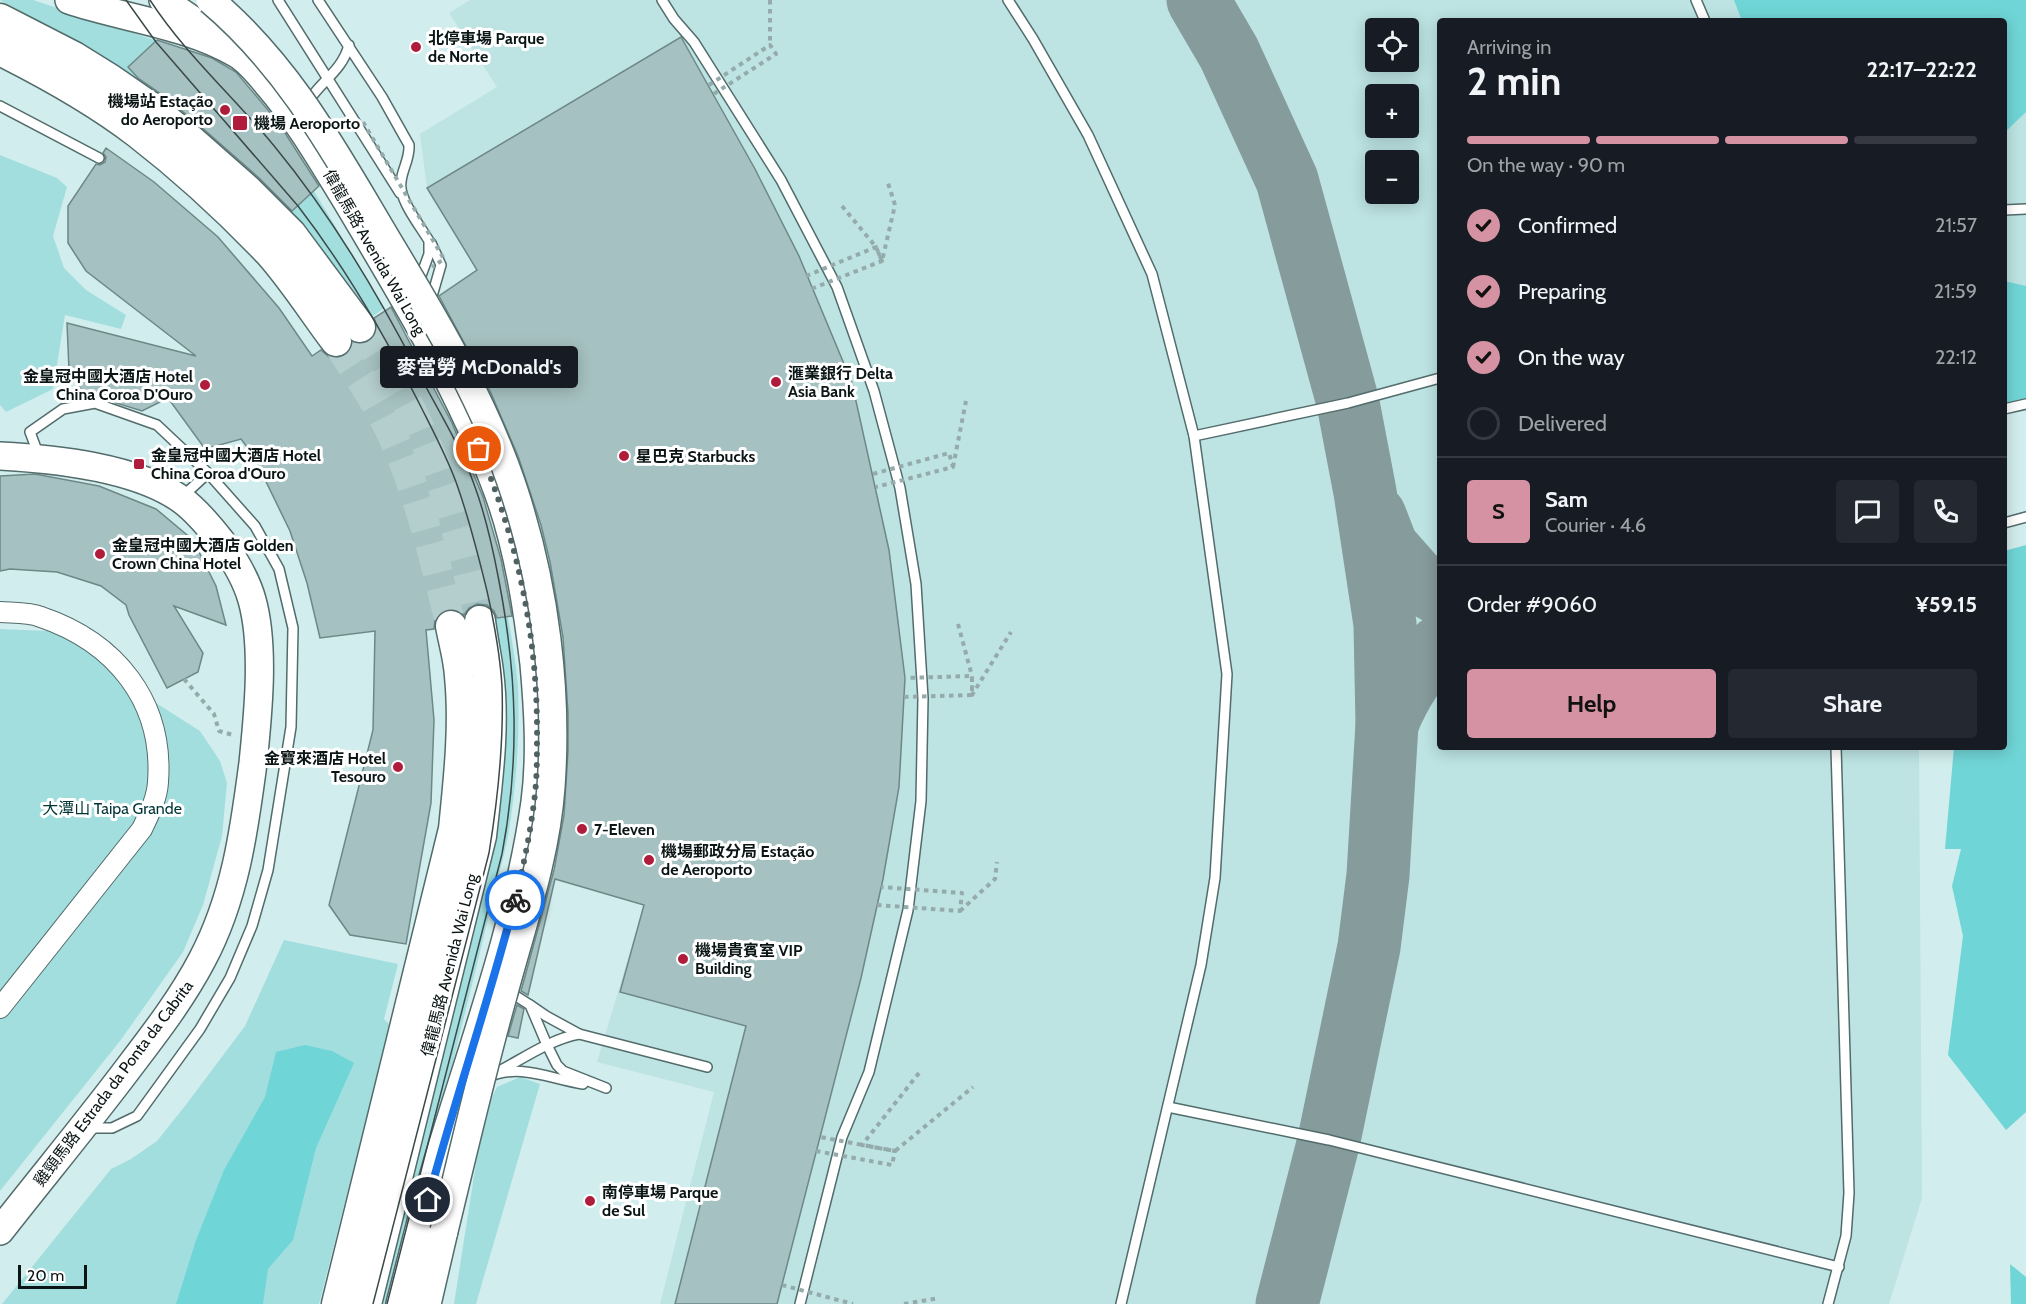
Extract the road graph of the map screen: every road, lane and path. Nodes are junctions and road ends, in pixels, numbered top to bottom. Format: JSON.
{"nodes":[{"id":1,"x":69,"y":0,"type":"edge"},
{"id":2,"x":164,"y":0,"type":"edge"},
{"id":3,"x":210,"y":0,"type":"edge"},
{"id":4,"x":278,"y":0,"type":"edge"},
{"id":5,"x":318,"y":0,"type":"edge"},
{"id":6,"x":662,"y":0,"type":"edge"},
{"id":7,"x":770,"y":0,"type":"edge"},
{"id":8,"x":1008,"y":0,"type":"edge"},
{"id":9,"x":1696,"y":0,"type":"edge"},
{"id":10,"x":1704,"y":18,"type":"edge"},
{"id":11,"x":0,"y":19,"type":"edge"},
{"id":12,"x":349,"y":45,"type":"junction"},
{"id":13,"x":770,"y":45,"type":"junction"},
{"id":14,"x":0,"y":50,"type":"edge"},
{"id":15,"x":240,"y":55,"type":"junction"},
{"id":16,"x":328,"y":80,"type":"junction"},
{"id":17,"x":709,"y":85,"type":"dead end"},
{"id":18,"x":712,"y":95,"type":"dead end"},
{"id":19,"x":0,"y":106,"type":"edge"},
{"id":20,"x":363,"y":122,"type":"dead end"},
{"id":21,"x":300,"y":126,"type":"junction"},
{"id":22,"x":99,"y":158,"type":"dead end"},
{"id":23,"x":888,"y":183,"type":"dead end"},
{"id":24,"x":404,"y":198,"type":"junction"},
{"id":25,"x":842,"y":206,"type":"dead end"},
{"id":26,"x":2026,"y":209,"type":"edge"},
{"id":27,"x":2007,"y":210,"type":"edge"},
{"id":28,"x":429,"y":241,"type":"junction"},
{"id":29,"x":876,"y":247,"type":"junction"},
{"id":30,"x":882,"y":261,"type":"junction"},
{"id":31,"x":431,"y":267,"type":"dead end"},
{"id":32,"x":806,"y":276,"type":"dead end"},
{"id":33,"x":811,"y":289,"type":"dead end"},
{"id":34,"x":410,"y":308,"type":"junction"},
{"id":35,"x":424,"y":335,"type":"junction"},
{"id":36,"x":1437,"y":379,"type":"edge"},
{"id":37,"x":966,"y":401,"type":"dead end"},
{"id":38,"x":2026,"y":404,"type":"edge"},
{"id":39,"x":2007,"y":409,"type":"edge"},
{"id":40,"x":1194,"y":436,"type":"junction"},
{"id":41,"x":0,"y":456,"type":"edge"},
{"id":42,"x":39,"y":458,"type":"junction"},
{"id":43,"x":953,"y":467,"type":"junction"},
{"id":44,"x":208,"y":473,"type":"junction"},
{"id":45,"x":873,"y":474,"type":"dead end"},
{"id":46,"x":876,"y":488,"type":"dead end"},
{"id":47,"x":180,"y":498,"type":"junction"},
{"id":48,"x":2026,"y":517,"type":"edge"},
{"id":49,"x":2007,"y":522,"type":"edge"},
{"id":50,"x":0,"y":612,"type":"edge"},
{"id":51,"x":958,"y":624,"type":"dead end"},
{"id":52,"x":1011,"y":632,"type":"dead end"},
{"id":53,"x":972,"y":676,"type":"junction"},
{"id":54,"x":905,"y":678,"type":"dead end"},
{"id":55,"x":184,"y":679,"type":"dead end"},
{"id":56,"x":972,"y":695,"type":"junction"},
{"id":57,"x":904,"y":697,"type":"dead end"},
{"id":58,"x":255,"y":737,"type":"junction"},
{"id":59,"x":1836,"y":750,"type":"edge"},
{"id":60,"x":997,"y":862,"type":"dead end"},
{"id":61,"x":881,"y":887,"type":"dead end"},
{"id":62,"x":877,"y":905,"type":"dead end"},
{"id":63,"x":960,"y":911,"type":"junction"},
{"id":64,"x":496,"y":975,"type":"junction"},
{"id":65,"x":530,"y":1005,"type":"junction"},
{"id":66,"x":0,"y":1008,"type":"edge"},
{"id":67,"x":579,"y":1034,"type":"junction"},
{"id":68,"x":547,"y":1045,"type":"junction"},
{"id":69,"x":707,"y":1067,"type":"dead end"},
{"id":70,"x":499,"y":1072,"type":"junction"},
{"id":71,"x":919,"y":1073,"type":"dead end"},
{"id":72,"x":973,"y":1087,"type":"dead end"},
{"id":73,"x":456,"y":1104,"type":"junction"},
{"id":74,"x":1168,"y":1107,"type":"junction"},
{"id":75,"x":82,"y":1128,"type":"junction"},
{"id":76,"x":820,"y":1137,"type":"dead end"},
{"id":77,"x":862,"y":1145,"type":"junction"},
{"id":78,"x":816,"y":1151,"type":"dead end"},
{"id":79,"x":895,"y":1151,"type":"junction"},
{"id":80,"x":0,"y":1231,"type":"edge"},
{"id":81,"x":444,"y":1231,"type":"junction"},
{"id":82,"x":1839,"y":1267,"type":"junction"},
{"id":83,"x":782,"y":1285,"type":"dead end"},
{"id":84,"x":939,"y":1298,"type":"dead end"},
{"id":85,"x":337,"y":1304,"type":"edge"},
{"id":86,"x":366,"y":1304,"type":"edge"},
{"id":87,"x":399,"y":1304,"type":"edge"},
{"id":88,"x":427,"y":1304,"type":"edge"},
{"id":89,"x":437,"y":1304,"type":"edge"},
{"id":90,"x":800,"y":1304,"type":"edge"},
{"id":91,"x":853,"y":1304,"type":"edge"},
{"id":92,"x":904,"y":1304,"type":"edge"},
{"id":93,"x":1121,"y":1304,"type":"edge"},
{"id":94,"x":1828,"y":1304,"type":"edge"}],
"edges":[{"from":1,"to":15,"type":"street","name":"偉龍馬路 Avenida Wai Long"},
{"from":2,"to":15,"type":"street"},
{"from":3,"to":81,"type":"street","name":"偉龍馬路 Avenida Wai Long","bridge":true},
{"from":4,"to":16,"type":"lane"},
{"from":5,"to":12,"type":"lane"},
{"from":6,"to":90,"type":"lane"},
{"from":7,"to":13,"type":"path"},
{"from":8,"to":40,"type":"lane"},
{"from":9,"to":10,"type":"lane"},
{"from":11,"to":14,"type":"main road"},
{"from":12,"to":16,"type":"lane"},
{"from":12,"to":24,"type":"lane"},
{"from":13,"to":17,"type":"path","bridge":true},
{"from":13,"to":18,"type":"path","bridge":true},
{"from":15,"to":21,"type":"street","name":"偉龍馬路 Avenida Wai Long"},
{"from":16,"to":21,"type":"lane"},
{"from":16,"to":24,"type":"lane"},
{"from":19,"to":22,"type":"lane"},
{"from":20,"to":31,"type":"path","bridge":true},
{"from":21,"to":34,"type":"street","name":"偉龍馬路 Avenida Wai Long"},
{"from":23,"to":30,"type":"path"},
{"from":24,"to":28,"type":"lane"},
{"from":25,"to":29,"type":"path"},
{"from":26,"to":27,"type":"lane"},
{"from":28,"to":34,"type":"lane"},
{"from":28,"to":35,"type":"lane"},
{"from":29,"to":30,"type":"path","bridge":true},
{"from":29,"to":32,"type":"path","bridge":true},
{"from":30,"to":33,"type":"path","bridge":true},
{"from":34,"to":35,"type":"street","name":"偉龍馬路 Avenida Wai Long"},
{"from":35,"to":64,"type":"street","name":"偉龍馬路 Avenida Wai Long"},
{"from":36,"to":40,"type":"lane"},
{"from":37,"to":43,"type":"path"},
{"from":38,"to":39,"type":"lane"},
{"from":40,"to":74,"type":"lane"},
{"from":41,"to":42,"type":"street","name":"雞頸馬路 Estrada da Ponta da Cabrita"},
{"from":42,"to":44,"type":"lane"},
{"from":42,"to":47,"type":"street","name":"雞頸馬路 Estrada da Ponta da Cabrita"},
{"from":43,"to":45,"type":"path","bridge":true},
{"from":43,"to":46,"type":"path","bridge":true},
{"from":44,"to":47,"type":"lane"},
{"from":44,"to":75,"type":"lane"},
{"from":47,"to":58,"type":"street","name":"雞頸馬路 Estrada da Ponta da Cabrita"},
{"from":48,"to":49,"type":"lane"},
{"from":50,"to":66,"type":"street"},
{"from":51,"to":53,"type":"path"},
{"from":52,"to":56,"type":"path"},
{"from":53,"to":54,"type":"path","bridge":true},
{"from":53,"to":56,"type":"path","bridge":true},
{"from":55,"to":58,"type":"path"},
{"from":56,"to":57,"type":"path","bridge":true},
{"from":58,"to":75,"type":"street","name":"雞頸馬路 Estrada da Ponta da Cabrita"},
{"from":59,"to":82,"type":"lane"},
{"from":60,"to":63,"type":"path"},
{"from":61,"to":63,"type":"path","bridge":true},
{"from":62,"to":63,"type":"path","bridge":true},
{"from":64,"to":65,"type":"lane"},
{"from":64,"to":73,"type":"street","name":"偉龍馬路 Avenida Wai Long"},
{"from":65,"to":67,"type":"lane"},
{"from":65,"to":68,"type":"lane"},
{"from":67,"to":68,"type":"lane"},
{"from":67,"to":69,"type":"lane"},
{"from":68,"to":70,"type":"lane"},
{"from":68,"to":70,"type":"lane"},
{"from":70,"to":73,"type":"lane"},
{"from":71,"to":77,"type":"path"},
{"from":72,"to":79,"type":"path"},
{"from":73,"to":87,"type":"street","name":"偉龍馬路 Avenida Wai Long"},
{"from":74,"to":82,"type":"lane"},
{"from":74,"to":93,"type":"lane"},
{"from":75,"to":80,"type":"street","name":"雞頸馬路 Estrada da Ponta da Cabrita"},
{"from":76,"to":77,"type":"path","bridge":true},
{"from":77,"to":79,"type":"path","bridge":true},
{"from":78,"to":79,"type":"path","bridge":true},
{"from":81,"to":88,"type":"street","name":"偉龍馬路 Avenida Wai Long"},
{"from":81,"to":89,"type":"lane"},
{"from":82,"to":94,"type":"lane"},
{"from":83,"to":91,"type":"path","bridge":true},
{"from":84,"to":92,"type":"path"},
{"from":85,"to":86,"type":"main road","name":"偉龍馬路 Avenida Wai Long"}]}
